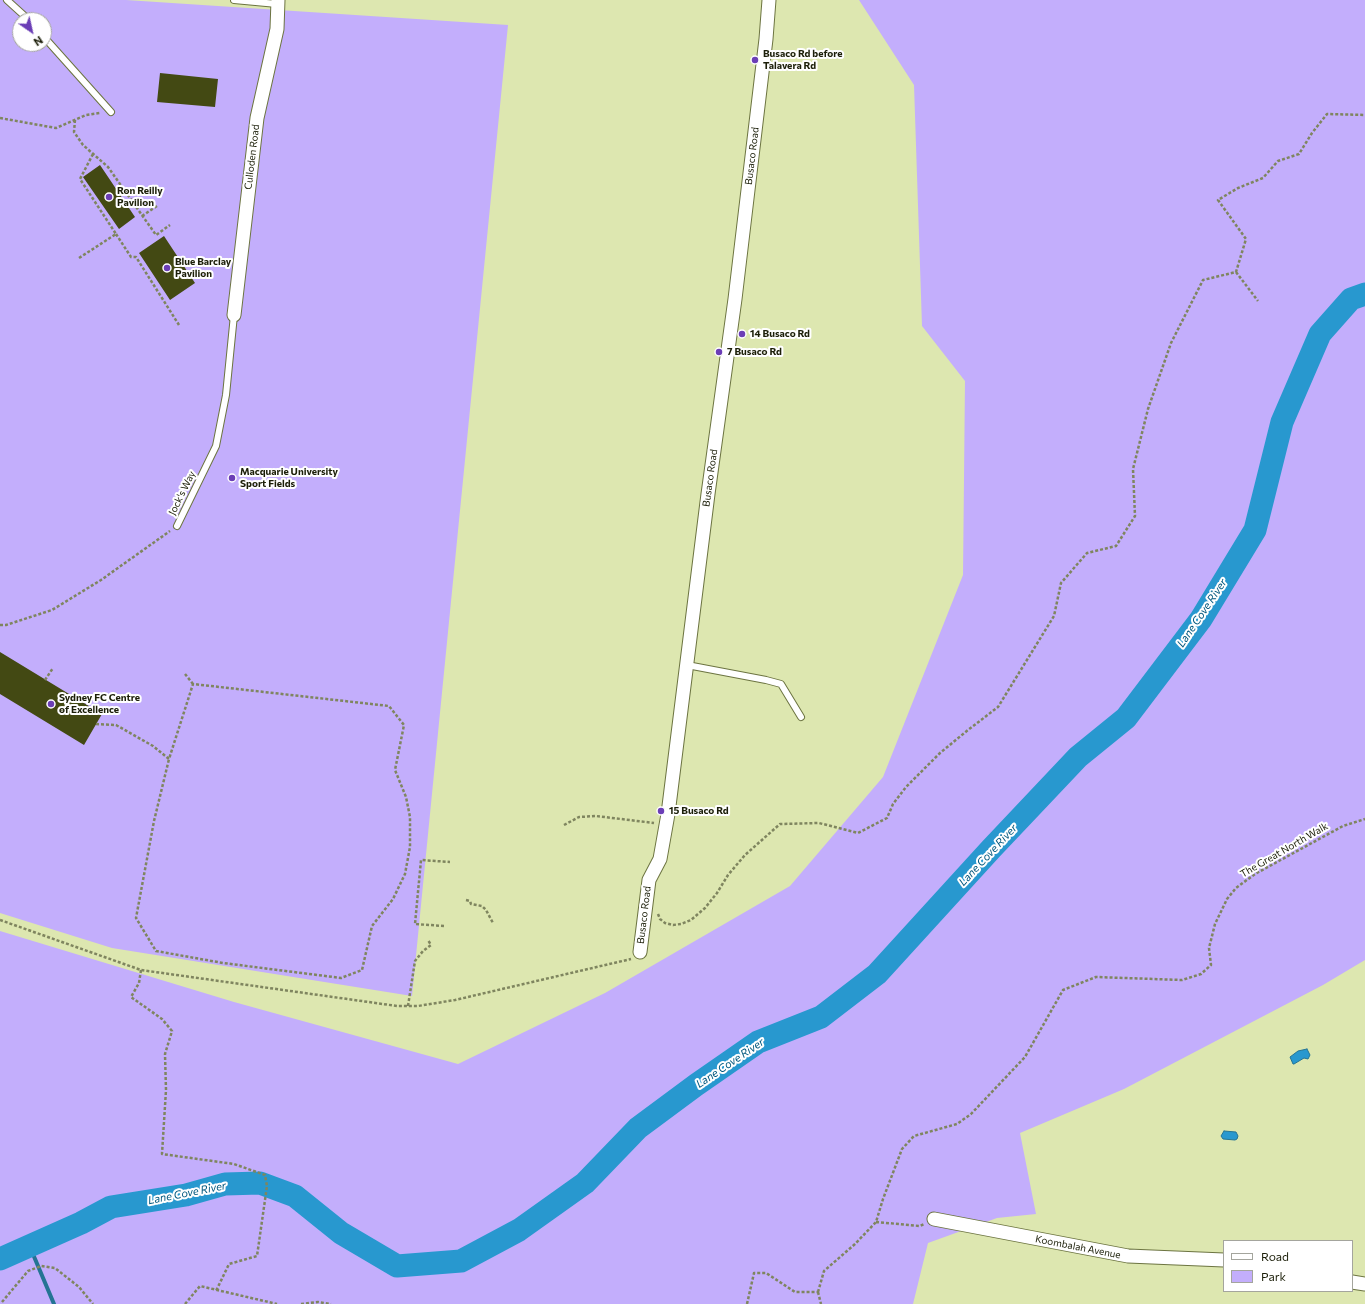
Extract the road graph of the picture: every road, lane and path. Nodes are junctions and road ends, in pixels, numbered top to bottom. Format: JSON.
{"nodes":[{"id":1,"x":7,"y":0,"type":"edge"},
{"id":2,"x":234,"y":0,"type":"edge"},
{"id":3,"x":769,"y":0,"type":"edge"},
{"id":4,"x":278,"y":2,"type":"edge"},
{"id":5,"x":20,"y":12,"type":"edge"},
{"id":6,"x":52,"y":46,"type":"edge"},
{"id":7,"x":111,"y":112,"type":"joint"},
{"id":8,"x":1365,"y":116,"type":"edge"},
{"id":9,"x":0,"y":118,"type":"edge"},
{"id":10,"x":75,"y":120,"type":"junction"},
{"id":11,"x":93,"y":154,"type":"junction"},
{"id":12,"x":157,"y":206,"type":"dead end"},
{"id":13,"x":142,"y":216,"type":"junction"},
{"id":14,"x":170,"y":225,"type":"dead end"},
{"id":15,"x":116,"y":234,"type":"junction"},
{"id":16,"x":79,"y":258,"type":"dead end"},
{"id":17,"x":1236,"y":272,"type":"junction"},
{"id":18,"x":1258,"y":300,"type":"dead end"},
{"id":19,"x":234,"y":315,"type":"joint"},
{"id":20,"x":179,"y":325,"type":"dead end"},
{"id":21,"x":177,"y":526,"type":"joint"},
{"id":22,"x":0,"y":625,"type":"edge"},
{"id":23,"x":687,"y":664,"type":"junction"},
{"id":24,"x":53,"y":668,"type":"dead end"},
{"id":25,"x":184,"y":674,"type":"dead end"},
{"id":26,"x":45,"y":680,"type":"dead end"},
{"id":27,"x":193,"y":684,"type":"junction"},
{"id":28,"x":801,"y":717,"type":"dead end"},
{"id":29,"x":96,"y":724,"type":"dead end"},
{"id":30,"x":169,"y":759,"type":"junction"},
{"id":31,"x":1365,"y":819,"type":"edge"},
{"id":32,"x":657,"y":823,"type":"dead end"},
{"id":33,"x":564,"y":825,"type":"dead end"},
{"id":34,"x":450,"y":862,"type":"dead end"},
{"id":35,"x":466,"y":900,"type":"dead end"},
{"id":36,"x":657,"y":910,"type":"dead end"},
{"id":37,"x":0,"y":920,"type":"edge"},
{"id":38,"x":493,"y":923,"type":"dead end"},
{"id":39,"x":444,"y":926,"type":"dead end"},
{"id":40,"x":428,"y":940,"type":"dead end"},
{"id":41,"x":640,"y":952,"type":"joint"},
{"id":42,"x":140,"y":970,"type":"junction"},
{"id":43,"x":408,"y":1006,"type":"junction"},
{"id":44,"x":934,"y":1219,"type":"joint"},
{"id":45,"x":876,"y":1222,"type":"junction"},
{"id":46,"x":1223,"y":1260,"type":"edge"},
{"id":47,"x":1353,"y":1282,"type":"edge"},
{"id":48,"x":1365,"y":1284,"type":"edge"},
{"id":49,"x":216,"y":1291,"type":"junction"},
{"id":50,"x":818,"y":1292,"type":"junction"},
{"id":51,"x":1,"y":1301,"type":"edge"},
{"id":52,"x":5,"y":1304,"type":"edge"},
{"id":53,"x":93,"y":1304,"type":"edge"},
{"id":54,"x":185,"y":1304,"type":"edge"},
{"id":55,"x":277,"y":1304,"type":"edge"},
{"id":56,"x":301,"y":1304,"type":"edge"},
{"id":57,"x":331,"y":1304,"type":"edge"},
{"id":58,"x":747,"y":1304,"type":"edge"},
{"id":59,"x":821,"y":1304,"type":"edge"}],
"edges":[{"from":1,"to":5,"type":"lane"},
{"from":2,"to":4,"type":"lane"},
{"from":3,"to":23,"type":"street","name":"Busaco Road"},
{"from":4,"to":19,"type":"street","name":"Culloden Road"},
{"from":6,"to":7,"type":"lane"},
{"from":7,"to":10,"type":"path"},
{"from":8,"to":17,"type":"path"},
{"from":9,"to":10,"type":"path"},
{"from":10,"to":11,"type":"path"},
{"from":11,"to":13,"type":"path"},
{"from":11,"to":15,"type":"path"},
{"from":12,"to":13,"type":"path"},
{"from":13,"to":14,"type":"path"},
{"from":15,"to":16,"type":"path"},
{"from":15,"to":20,"type":"path"},
{"from":17,"to":18,"type":"path"},
{"from":17,"to":36,"type":"path"},
{"from":19,"to":21,"type":"lane","name":"Jock's Way"},
{"from":21,"to":22,"type":"path","name":"Jock's Way"},
{"from":23,"to":28,"type":"lane"},
{"from":23,"to":41,"type":"street","name":"Busaco Road"},
{"from":24,"to":26,"type":"path"},
{"from":25,"to":27,"type":"path"},
{"from":27,"to":30,"type":"path"},
{"from":27,"to":30,"type":"path"},
{"from":29,"to":30,"type":"path"},
{"from":31,"to":45,"type":"path","name":"The Great North Walk"},
{"from":32,"to":33,"type":"path"},
{"from":34,"to":39,"type":"path"},
{"from":35,"to":38,"type":"path"},
{"from":37,"to":42,"type":"path"},
{"from":40,"to":43,"type":"path"},
{"from":41,"to":43,"type":"path"},
{"from":42,"to":43,"type":"path"},
{"from":42,"to":49,"type":"path"},
{"from":44,"to":45,"type":"path"},
{"from":44,"to":46,"type":"street","name":"Koombalah Avenue"},
{"from":45,"to":50,"type":"path","name":"The Great North Walk"},
{"from":47,"to":48,"type":"street"},
{"from":49,"to":54,"type":"path"},
{"from":49,"to":55,"type":"path"},
{"from":50,"to":58,"type":"path"},
{"from":50,"to":59,"type":"path"},
{"from":51,"to":52,"type":"path"},
{"from":51,"to":53,"type":"path"},
{"from":56,"to":57,"type":"path"}]}
